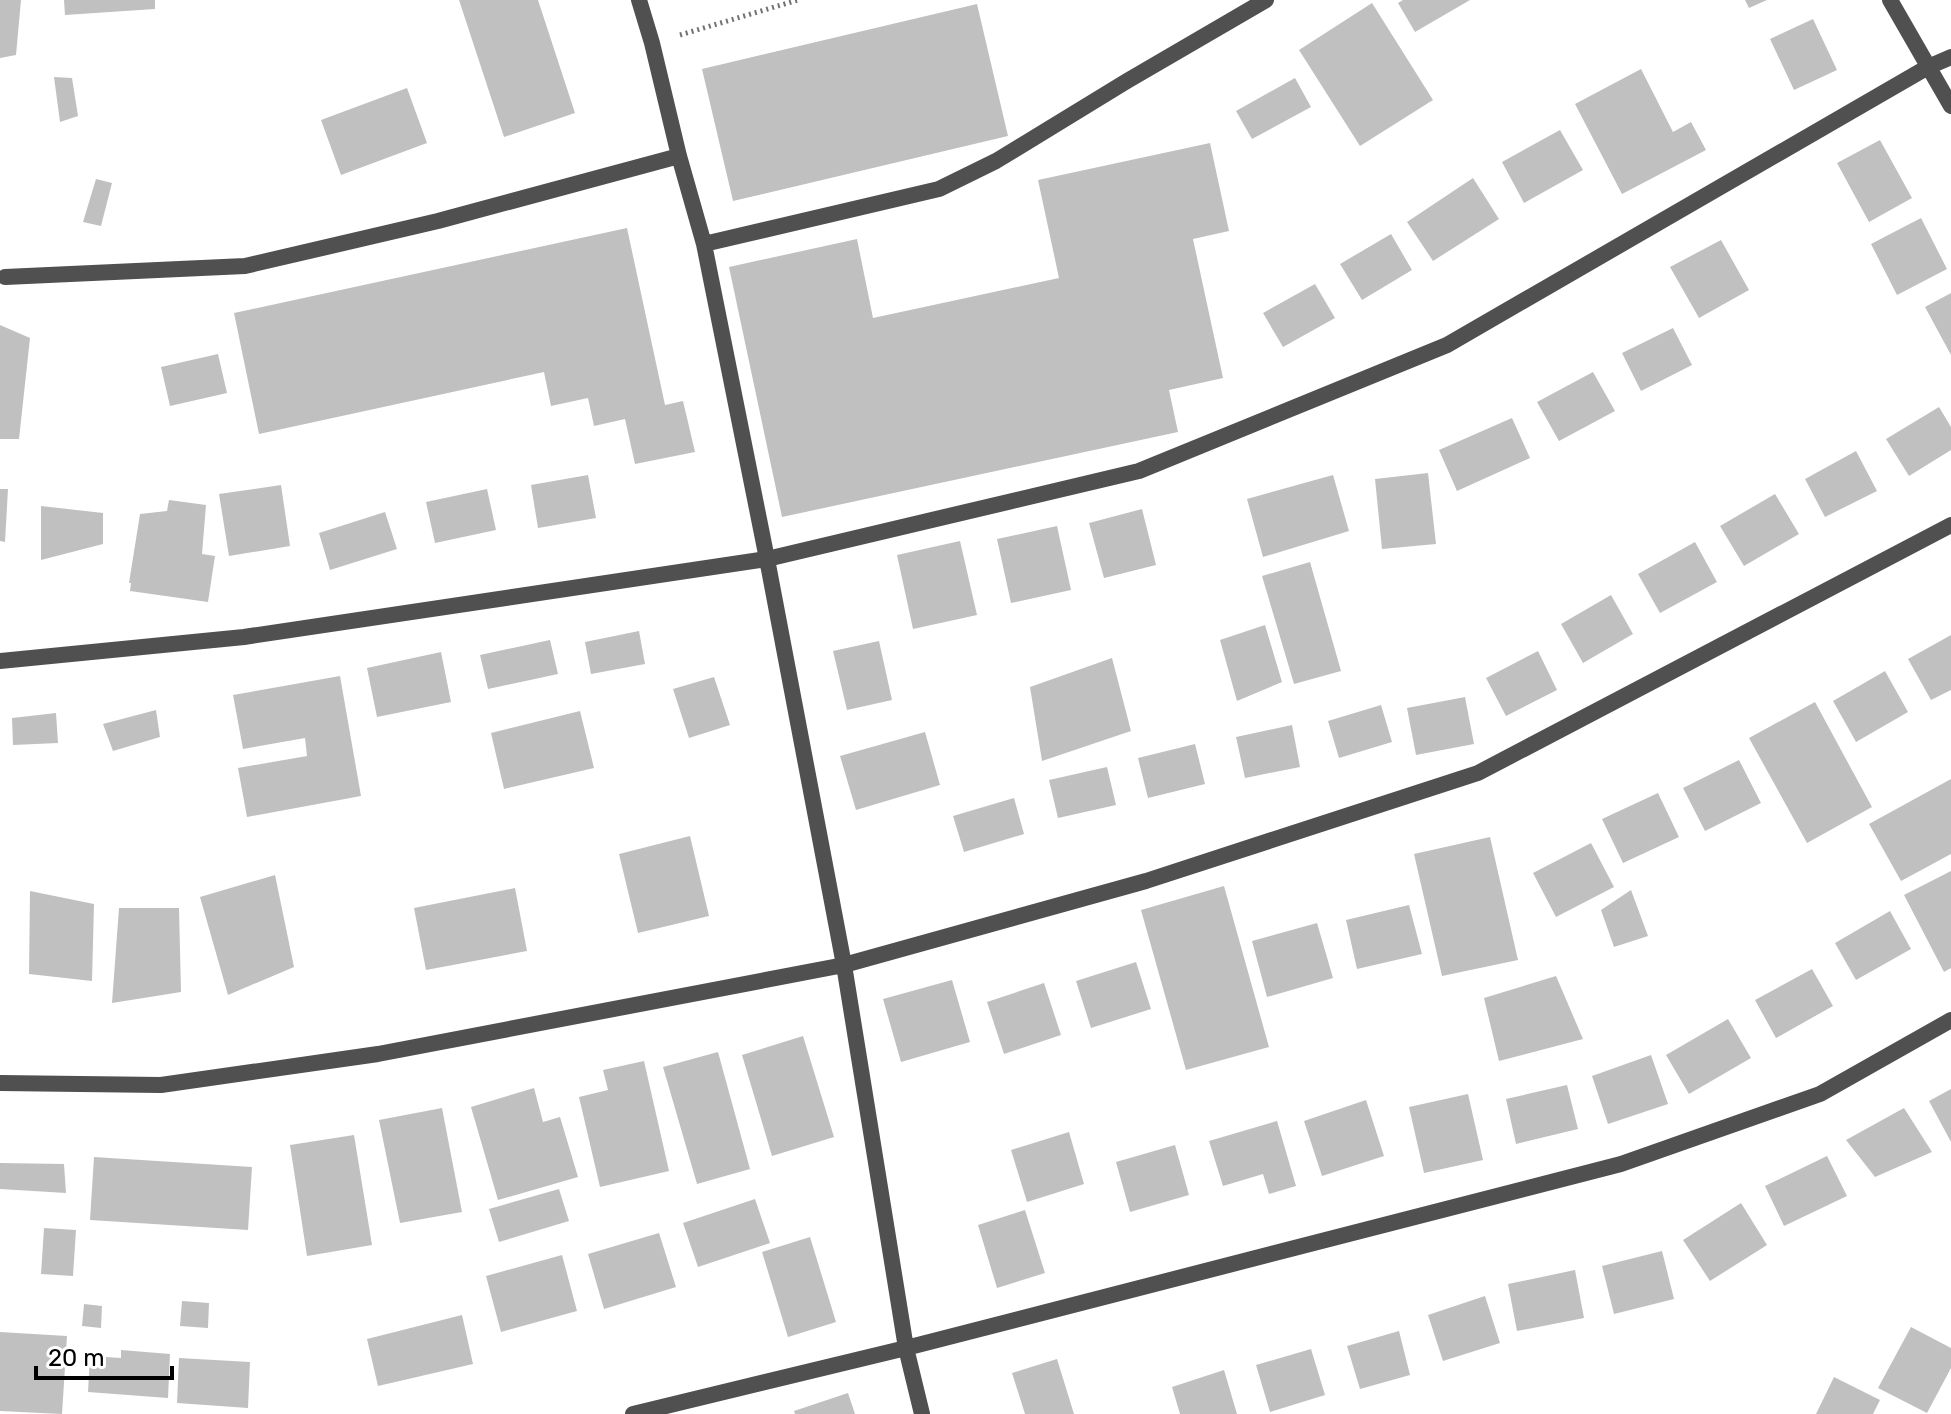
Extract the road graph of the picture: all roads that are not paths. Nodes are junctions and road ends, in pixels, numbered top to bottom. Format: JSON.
{"nodes":[{"id":1,"x":639,"y":0,"type":"edge"},
{"id":2,"x":1266,"y":0,"type":"edge"},
{"id":3,"x":1890,"y":0,"type":"edge"},
{"id":4,"x":1951,"y":57,"type":"edge"},
{"id":5,"x":1928,"y":67,"type":"junction"},
{"id":6,"x":1951,"y":106,"type":"edge"},
{"id":7,"x":679,"y":156,"type":"junction"},
{"id":8,"x":704,"y":244,"type":"junction"},
{"id":9,"x":5,"y":277,"type":"dead end"},
{"id":10,"x":1951,"y":525,"type":"edge"},
{"id":11,"x":767,"y":559,"type":"junction"},
{"id":12,"x":0,"y":661,"type":"edge"},
{"id":13,"x":844,"y":965,"type":"junction"},
{"id":14,"x":1951,"y":1020,"type":"edge"},
{"id":15,"x":0,"y":1083,"type":"edge"},
{"id":16,"x":906,"y":1348,"type":"junction"},
{"id":17,"x":633,"y":1414,"type":"edge"},
{"id":18,"x":922,"y":1414,"type":"edge"}],
"edges":[{"from":1,"to":7,"type":"street"},
{"from":2,"to":8,"type":"street"},
{"from":3,"to":5,"type":"street"},
{"from":4,"to":5,"type":"street"},
{"from":5,"to":6,"type":"street"},
{"from":5,"to":11,"type":"street"},
{"from":7,"to":8,"type":"street"},
{"from":7,"to":9,"type":"street"},
{"from":8,"to":11,"type":"street"},
{"from":10,"to":13,"type":"street"},
{"from":11,"to":12,"type":"street"},
{"from":11,"to":13,"type":"street"},
{"from":13,"to":15,"type":"street"},
{"from":13,"to":16,"type":"street"},
{"from":14,"to":16,"type":"street"},
{"from":16,"to":17,"type":"street"},
{"from":16,"to":18,"type":"street"}]}
